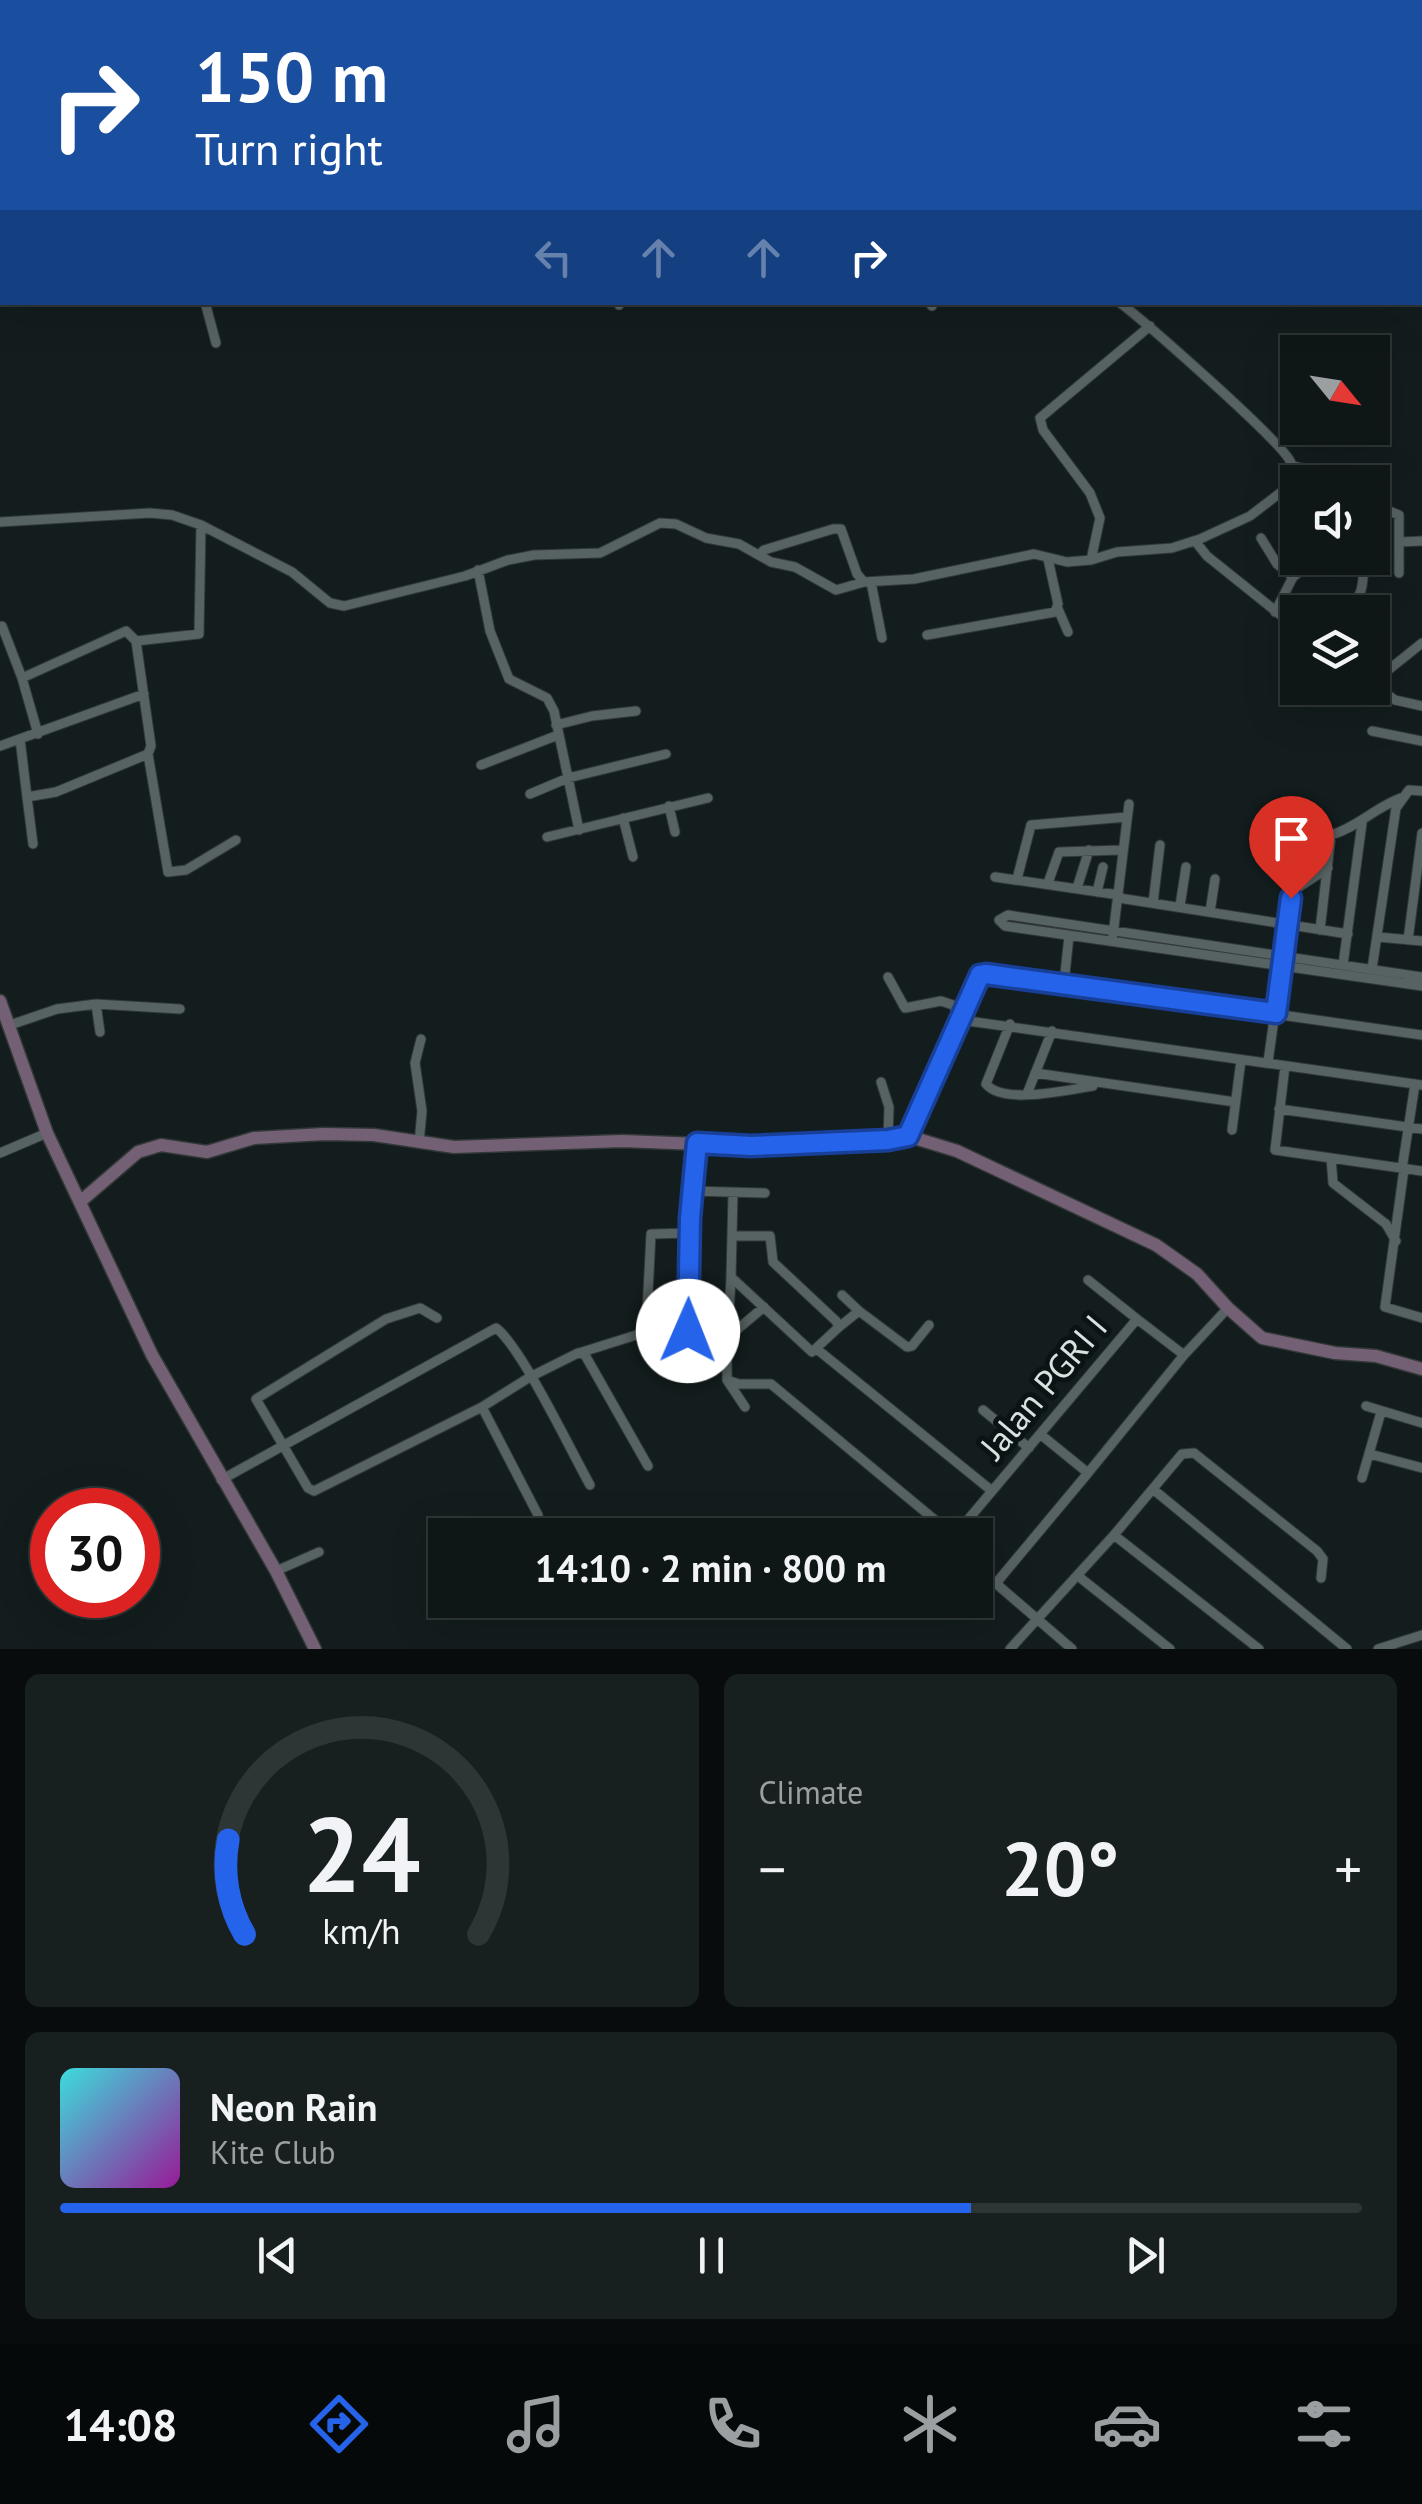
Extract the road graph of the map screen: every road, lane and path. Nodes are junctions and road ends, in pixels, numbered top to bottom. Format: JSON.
{"nodes":[{"id":1,"x":206,"y":305,"type":"edge"},
{"id":2,"x":1123,"y":305,"type":"edge"},
{"id":3,"x":1150,"y":326,"type":"junction"},
{"id":4,"x":216,"y":343,"type":"dead end"},
{"id":5,"x":1292,"y":465,"type":"edge"},
{"id":6,"x":1280,"y":495,"type":"edge"},
{"id":7,"x":1390,"y":511,"type":"edge"},
{"id":8,"x":0,"y":522,"type":"edge"},
{"id":9,"x":201,"y":525,"type":"junction"},
{"id":10,"x":1262,"y":538,"type":"dead end"},
{"id":11,"x":1195,"y":541,"type":"junction"},
{"id":12,"x":1399,"y":542,"type":"junction"},
{"id":13,"x":1422,"y":542,"type":"edge"},
{"id":14,"x":759,"y":555,"type":"junction"},
{"id":15,"x":1048,"y":558,"type":"junction"},
{"id":16,"x":1091,"y":560,"type":"junction"},
{"id":17,"x":478,"y":570,"type":"junction"},
{"id":18,"x":1399,"y":573,"type":"dead end"},
{"id":19,"x":1293,"y":576,"type":"joint"},
{"id":20,"x":867,"y":582,"type":"junction"},
{"id":21,"x":1058,"y":609,"type":"junction"},
{"id":22,"x":1275,"y":612,"type":"junction"},
{"id":23,"x":1280,"y":616,"type":"edge"},
{"id":24,"x":2,"y":626,"type":"edge"},
{"id":25,"x":1068,"y":632,"type":"dead end"},
{"id":26,"x":927,"y":635,"type":"dead end"},
{"id":27,"x":882,"y":638,"type":"dead end"},
{"id":28,"x":136,"y":641,"type":"junction"},
{"id":29,"x":1422,"y":643,"type":"edge"},
{"id":30,"x":1390,"y":669,"type":"edge"},
{"id":31,"x":22,"y":678,"type":"junction"},
{"id":32,"x":144,"y":694,"type":"junction"},
{"id":33,"x":1390,"y":697,"type":"edge"},
{"id":34,"x":1422,"y":706,"type":"edge"},
{"id":35,"x":636,"y":712,"type":"dead end"},
{"id":36,"x":557,"y":730,"type":"junction"},
{"id":37,"x":1372,"y":731,"type":"dead end"},
{"id":38,"x":38,"y":734,"type":"junction"},
{"id":39,"x":20,"y":740,"type":"junction"},
{"id":40,"x":1422,"y":741,"type":"edge"},
{"id":41,"x":0,"y":746,"type":"edge"},
{"id":42,"x":148,"y":754,"type":"junction"},
{"id":43,"x":666,"y":754,"type":"dead end"},
{"id":44,"x":482,"y":766,"type":"dead end"},
{"id":45,"x":568,"y":778,"type":"junction"},
{"id":46,"x":1422,"y":791,"type":"edge"},
{"id":47,"x":530,"y":794,"type":"dead end"},
{"id":48,"x":27,"y":797,"type":"junction"},
{"id":49,"x":708,"y":798,"type":"dead end"},
{"id":50,"x":1401,"y":798,"type":"junction"},
{"id":51,"x":1129,"y":804,"type":"dead end"},
{"id":52,"x":669,"y":806,"type":"junction"},
{"id":53,"x":1127,"y":817,"type":"junction"},
{"id":54,"x":624,"y":818,"type":"junction"},
{"id":55,"x":1362,"y":823,"type":"junction"},
{"id":56,"x":579,"y":830,"type":"junction"},
{"id":57,"x":676,"y":832,"type":"dead end"},
{"id":58,"x":1422,"y":833,"type":"edge"},
{"id":59,"x":546,"y":837,"type":"dead end"},
{"id":60,"x":236,"y":840,"type":"dead end"},
{"id":61,"x":33,"y":844,"type":"dead end"},
{"id":62,"x":1160,"y":845,"type":"dead end"},
{"id":63,"x":1089,"y":850,"type":"junction"},
{"id":64,"x":1121,"y":850,"type":"junction"},
{"id":65,"x":633,"y":857,"type":"dead end"},
{"id":66,"x":1103,"y":867,"type":"dead end"},
{"id":67,"x":1186,"y":867,"type":"dead end"},
{"id":68,"x":1328,"y":868,"type":"junction"},
{"id":69,"x":995,"y":877,"type":"dead end"},
{"id":70,"x":1017,"y":879,"type":"junction"},
{"id":71,"x":1214,"y":879,"type":"dead end"},
{"id":72,"x":1048,"y":883,"type":"junction"},
{"id":73,"x":1077,"y":888,"type":"junction"},
{"id":74,"x":1098,"y":892,"type":"junction"},
{"id":75,"x":1119,"y":897,"type":"junction"},
{"id":76,"x":1153,"y":903,"type":"junction"},
{"id":77,"x":1180,"y":906,"type":"junction"},
{"id":78,"x":1210,"y":912,"type":"junction"},
{"id":79,"x":1287,"y":924,"type":"junction"},
{"id":80,"x":1320,"y":930,"type":"junction"},
{"id":81,"x":1348,"y":934,"type":"junction"},
{"id":82,"x":1068,"y":936,"type":"junction"},
{"id":83,"x":1113,"y":936,"type":"junction"},
{"id":84,"x":1378,"y":937,"type":"junction"},
{"id":85,"x":1408,"y":940,"type":"junction"},
{"id":86,"x":1422,"y":941,"type":"edge"},
{"id":87,"x":1281,"y":962,"type":"junction"},
{"id":88,"x":1342,"y":966,"type":"junction"},
{"id":89,"x":1372,"y":970,"type":"junction"},
{"id":90,"x":1422,"y":976,"type":"edge"},
{"id":91,"x":888,"y":977,"type":"dead end"},
{"id":92,"x":1064,"y":983,"type":"junction"},
{"id":93,"x":1422,"y":986,"type":"edge"},
{"id":94,"x":0,"y":1001,"type":"edge"},
{"id":95,"x":96,"y":1004,"type":"junction"},
{"id":96,"x":180,"y":1009,"type":"dead end"},
{"id":97,"x":1276,"y":1013,"type":"junction"},
{"id":98,"x":961,"y":1020,"type":"junction"},
{"id":99,"x":1010,"y":1024,"type":"junction"},
{"id":100,"x":10,"y":1025,"type":"junction"},
{"id":101,"x":1052,"y":1031,"type":"junction"},
{"id":102,"x":100,"y":1032,"type":"dead end"},
{"id":103,"x":1422,"y":1035,"type":"edge"},
{"id":104,"x":420,"y":1039,"type":"dead end"},
{"id":105,"x":1241,"y":1060,"type":"junction"},
{"id":106,"x":1268,"y":1062,"type":"junction"},
{"id":107,"x":1285,"y":1066,"type":"junction"},
{"id":108,"x":1035,"y":1073,"type":"junction"},
{"id":109,"x":881,"y":1082,"type":"dead end"},
{"id":110,"x":1106,"y":1084,"type":"junction"},
{"id":111,"x":1418,"y":1084,"type":"edge"},
{"id":112,"x":1027,"y":1094,"type":"junction"},
{"id":113,"x":1235,"y":1102,"type":"junction"},
{"id":114,"x":1279,"y":1109,"type":"junction"},
{"id":115,"x":1409,"y":1127,"type":"junction"},
{"id":116,"x":1422,"y":1129,"type":"edge"},
{"id":117,"x":1232,"y":1130,"type":"dead end"},
{"id":118,"x":46,"y":1133,"type":"junction"},
{"id":119,"x":908,"y":1136,"type":"junction"},
{"id":120,"x":888,"y":1140,"type":"junction"},
{"id":121,"x":420,"y":1143,"type":"junction"},
{"id":122,"x":697,"y":1143,"type":"junction"},
{"id":123,"x":0,"y":1153,"type":"edge"},
{"id":124,"x":1331,"y":1158,"type":"junction"},
{"id":125,"x":1403,"y":1169,"type":"junction"},
{"id":126,"x":1422,"y":1171,"type":"edge"},
{"id":127,"x":692,"y":1192,"type":"junction"},
{"id":128,"x":765,"y":1192,"type":"dead end"},
{"id":129,"x":734,"y":1194,"type":"junction"},
{"id":130,"x":81,"y":1201,"type":"junction"},
{"id":131,"x":690,"y":1233,"type":"junction"},
{"id":132,"x":733,"y":1236,"type":"junction"},
{"id":133,"x":1396,"y":1241,"type":"junction"},
{"id":134,"x":730,"y":1277,"type":"junction"},
{"id":135,"x":1088,"y":1280,"type":"dead end"},
{"id":136,"x":842,"y":1294,"type":"dead end"},
{"id":137,"x":764,"y":1307,"type":"junction"},
{"id":138,"x":1228,"y":1308,"type":"junction"},
{"id":139,"x":859,"y":1311,"type":"junction"},
{"id":140,"x":437,"y":1318,"type":"dead end"},
{"id":141,"x":1422,"y":1318,"type":"edge"},
{"id":142,"x":1137,"y":1320,"type":"junction"},
{"id":143,"x":929,"y":1325,"type":"dead end"},
{"id":144,"x":839,"y":1327,"type":"junction"},
{"id":145,"x":688,"y":1331,"type":"junction"},
{"id":146,"x":646,"y":1332,"type":"junction"},
{"id":147,"x":727,"y":1336,"type":"junction"},
{"id":148,"x":818,"y":1350,"type":"junction"},
{"id":149,"x":578,"y":1353,"type":"junction"},
{"id":150,"x":1184,"y":1355,"type":"junction"},
{"id":151,"x":1422,"y":1369,"type":"edge"},
{"id":152,"x":530,"y":1377,"type":"junction"},
{"id":153,"x":727,"y":1380,"type":"junction"},
{"id":154,"x":1366,"y":1406,"type":"dead end"},
{"id":155,"x":482,"y":1408,"type":"junction"},
{"id":156,"x":745,"y":1408,"type":"dead end"},
{"id":157,"x":983,"y":1410,"type":"dead end"},
{"id":158,"x":1380,"y":1412,"type":"junction"},
{"id":159,"x":1422,"y":1423,"type":"edge"},
{"id":160,"x":1040,"y":1434,"type":"junction"},
{"id":161,"x":280,"y":1445,"type":"junction"},
{"id":162,"x":1029,"y":1448,"type":"junction"},
{"id":163,"x":1370,"y":1454,"type":"junction"},
{"id":164,"x":648,"y":1466,"type":"dead end"},
{"id":165,"x":1422,"y":1468,"type":"edge"},
{"id":166,"x":1088,"y":1473,"type":"junction"},
{"id":167,"x":1362,"y":1478,"type":"dead end"},
{"id":168,"x":222,"y":1480,"type":"junction"},
{"id":169,"x":590,"y":1485,"type":"dead end"},
{"id":170,"x":1154,"y":1490,"type":"junction"},
{"id":171,"x":992,"y":1491,"type":"junction"},
{"id":172,"x":538,"y":1516,"type":"dead end"},
{"id":173,"x":933,"y":1518,"type":"edge"},
{"id":174,"x":969,"y":1518,"type":"edge"},
{"id":175,"x":1114,"y":1535,"type":"junction"},
{"id":176,"x":319,"y":1552,"type":"dead end"},
{"id":177,"x":276,"y":1570,"type":"junction"},
{"id":178,"x":1078,"y":1576,"type":"junction"},
{"id":179,"x":1321,"y":1578,"type":"dead end"},
{"id":180,"x":997,"y":1582,"type":"junction"},
{"id":181,"x":993,"y":1585,"type":"edge"},
{"id":182,"x":1038,"y":1620,"type":"junction"},
{"id":183,"x":1422,"y":1636,"type":"edge"},
{"id":184,"x":315,"y":1649,"type":"edge"},
{"id":185,"x":1010,"y":1649,"type":"edge"},
{"id":186,"x":1072,"y":1649,"type":"edge"},
{"id":187,"x":1170,"y":1649,"type":"edge"},
{"id":188,"x":1259,"y":1649,"type":"edge"},
{"id":189,"x":1347,"y":1649,"type":"edge"},
{"id":190,"x":1378,"y":1649,"type":"edge"}],
"edges":[{"from":1,"to":4,"type":"street"},
{"from":2,"to":3,"type":"street"},
{"from":3,"to":5,"type":"street"},
{"from":3,"to":16,"type":"street"},
{"from":6,"to":11,"type":"street"},
{"from":7,"to":12,"type":"street"},
{"from":8,"to":9,"type":"street"},
{"from":9,"to":17,"type":"street"},
{"from":9,"to":28,"type":"street"},
{"from":10,"to":19,"type":"street"},
{"from":11,"to":16,"type":"street"},
{"from":11,"to":22,"type":"street"},
{"from":12,"to":13,"type":"street"},
{"from":12,"to":18,"type":"street"},
{"from":14,"to":17,"type":"street"},
{"from":14,"to":20,"type":"street"},
{"from":14,"to":20,"type":"street"},
{"from":15,"to":16,"type":"street"},
{"from":15,"to":20,"type":"street"},
{"from":15,"to":21,"type":"street"},
{"from":17,"to":36,"type":"street"},
{"from":19,"to":22,"type":"street"},
{"from":20,"to":27,"type":"street"},
{"from":21,"to":25,"type":"street"},
{"from":21,"to":26,"type":"street"},
{"from":22,"to":23,"type":"street"},
{"from":24,"to":31,"type":"street"},
{"from":28,"to":31,"type":"street"},
{"from":28,"to":32,"type":"street"},
{"from":29,"to":30,"type":"street"},
{"from":31,"to":38,"type":"street"},
{"from":32,"to":38,"type":"street"},
{"from":32,"to":42,"type":"street"},
{"from":33,"to":34,"type":"street"},
{"from":35,"to":36,"type":"street"},
{"from":36,"to":44,"type":"street"},
{"from":36,"to":45,"type":"street"},
{"from":37,"to":40,"type":"street"},
{"from":38,"to":39,"type":"street"},
{"from":39,"to":41,"type":"street"},
{"from":39,"to":48,"type":"street"},
{"from":42,"to":48,"type":"street"},
{"from":42,"to":60,"type":"street"},
{"from":43,"to":45,"type":"street"},
{"from":45,"to":47,"type":"street"},
{"from":45,"to":56,"type":"street"},
{"from":46,"to":50,"type":"street"},
{"from":48,"to":61,"type":"street"},
{"from":49,"to":52,"type":"street"},
{"from":50,"to":55,"type":"street"},
{"from":50,"to":84,"type":"street"},
{"from":51,"to":53,"type":"street"},
{"from":52,"to":54,"type":"street"},
{"from":52,"to":57,"type":"street"},
{"from":53,"to":64,"type":"street"},
{"from":53,"to":70,"type":"street"},
{"from":54,"to":56,"type":"street"},
{"from":54,"to":65,"type":"street"},
{"from":55,"to":68,"type":"street"},
{"from":55,"to":81,"type":"street"},
{"from":56,"to":59,"type":"street"},
{"from":58,"to":85,"type":"street"},
{"from":62,"to":76,"type":"street"},
{"from":63,"to":64,"type":"street"},
{"from":63,"to":72,"type":"street"},
{"from":63,"to":73,"type":"street"},
{"from":64,"to":75,"type":"street"},
{"from":66,"to":74,"type":"street"},
{"from":67,"to":77,"type":"street"},
{"from":68,"to":79,"type":"street"},
{"from":68,"to":80,"type":"street"},
{"from":69,"to":70,"type":"street"},
{"from":70,"to":72,"type":"street"},
{"from":71,"to":78,"type":"street"},
{"from":72,"to":73,"type":"street"},
{"from":73,"to":74,"type":"street"},
{"from":74,"to":75,"type":"street"},
{"from":75,"to":76,"type":"street"},
{"from":75,"to":83,"type":"street"},
{"from":76,"to":77,"type":"street"},
{"from":77,"to":78,"type":"street"},
{"from":78,"to":79,"type":"street"},
{"from":79,"to":80,"type":"street"},
{"from":79,"to":87,"type":"street"},
{"from":80,"to":81,"type":"street"},
{"from":81,"to":88,"type":"street"},
{"from":82,"to":83,"type":"street"},
{"from":82,"to":83,"type":"street"},
{"from":82,"to":92,"type":"street"},
{"from":83,"to":87,"type":"street"},
{"from":84,"to":85,"type":"street"},
{"from":84,"to":89,"type":"street"},
{"from":85,"to":86,"type":"street"},
{"from":87,"to":88,"type":"street"},
{"from":87,"to":93,"type":"street"},
{"from":87,"to":97,"type":"street"},
{"from":88,"to":89,"type":"street"},
{"from":89,"to":90,"type":"street"},
{"from":91,"to":98,"type":"street"},
{"from":92,"to":97,"type":"street"},
{"from":92,"to":98,"type":"street"},
{"from":94,"to":100,"type":"street"},
{"from":95,"to":96,"type":"street"},
{"from":95,"to":100,"type":"street"},
{"from":95,"to":102,"type":"street"},
{"from":97,"to":103,"type":"street"},
{"from":97,"to":106,"type":"street"},
{"from":98,"to":99,"type":"street"},
{"from":98,"to":119,"type":"street"},
{"from":99,"to":101,"type":"street"},
{"from":99,"to":112,"type":"street"},
{"from":100,"to":118,"type":"street"},
{"from":101,"to":105,"type":"street"},
{"from":101,"to":108,"type":"street"},
{"from":104,"to":121,"type":"street"},
{"from":105,"to":106,"type":"street"},
{"from":105,"to":113,"type":"street"},
{"from":106,"to":107,"type":"street"},
{"from":107,"to":111,"type":"street"},
{"from":107,"to":114,"type":"street"},
{"from":108,"to":110,"type":"street"},
{"from":108,"to":112,"type":"street"},
{"from":109,"to":120,"type":"street"},
{"from":110,"to":112,"type":"street"},
{"from":110,"to":113,"type":"street"},
{"from":111,"to":115,"type":"street"},
{"from":113,"to":117,"type":"street"},
{"from":114,"to":115,"type":"street"},
{"from":114,"to":124,"type":"street"},
{"from":115,"to":116,"type":"street"},
{"from":115,"to":125,"type":"street"},
{"from":118,"to":123,"type":"street"},
{"from":118,"to":130,"type":"street"},
{"from":119,"to":120,"type":"street"},
{"from":119,"to":138,"type":"street"},
{"from":120,"to":122,"type":"street"},
{"from":121,"to":122,"type":"street"},
{"from":121,"to":130,"type":"street"},
{"from":122,"to":127,"type":"street"},
{"from":124,"to":125,"type":"street"},
{"from":124,"to":133,"type":"street"},
{"from":125,"to":126,"type":"street"},
{"from":125,"to":133,"type":"street"},
{"from":127,"to":129,"type":"street"},
{"from":127,"to":131,"type":"street"},
{"from":128,"to":129,"type":"street"},
{"from":129,"to":132,"type":"street"},
{"from":130,"to":168,"type":"street"},
{"from":131,"to":145,"type":"street"},
{"from":131,"to":146,"type":"street"},
{"from":132,"to":134,"type":"street"},
{"from":132,"to":144,"type":"street"},
{"from":133,"to":141,"type":"street"},
{"from":134,"to":137,"type":"street"},
{"from":134,"to":147,"type":"street"},
{"from":135,"to":142,"type":"street"},
{"from":136,"to":139,"type":"street"},
{"from":137,"to":147,"type":"street"},
{"from":137,"to":148,"type":"street"},
{"from":138,"to":150,"type":"street"},
{"from":138,"to":151,"type":"street"},
{"from":139,"to":143,"type":"street"},
{"from":139,"to":144,"type":"street"},
{"from":140,"to":161,"type":"street"},
{"from":142,"to":150,"type":"street","name":"Jalan PGRI I"},
{"from":142,"to":160,"type":"street","name":"Jalan PGRI I"},
{"from":144,"to":148,"type":"street"},
{"from":145,"to":146,"type":"street"},
{"from":145,"to":147,"type":"street"},
{"from":146,"to":149,"type":"street"},
{"from":147,"to":153,"type":"street"},
{"from":148,"to":171,"type":"street"},
{"from":149,"to":152,"type":"street"},
{"from":149,"to":164,"type":"street"},
{"from":150,"to":166,"type":"street"},
{"from":152,"to":155,"type":"street"},
{"from":152,"to":161,"type":"street"},
{"from":152,"to":169,"type":"street"},
{"from":153,"to":156,"type":"street"},
{"from":153,"to":173,"type":"street"},
{"from":154,"to":158,"type":"street"},
{"from":155,"to":161,"type":"street"},
{"from":155,"to":172,"type":"street"},
{"from":157,"to":162,"type":"street"},
{"from":158,"to":159,"type":"street"},
{"from":158,"to":163,"type":"street"},
{"from":160,"to":162,"type":"street","name":"Jalan PGRI I"},
{"from":160,"to":166,"type":"street"},
{"from":161,"to":168,"type":"street"},
{"from":162,"to":171,"type":"street","name":"Jalan PGRI I"},
{"from":163,"to":165,"type":"street"},
{"from":163,"to":167,"type":"street"},
{"from":166,"to":180,"type":"street"},
{"from":168,"to":177,"type":"street"},
{"from":170,"to":175,"type":"street"},
{"from":170,"to":179,"type":"street"},
{"from":170,"to":189,"type":"street"},
{"from":171,"to":174,"type":"street","name":"Jalan PGRI I"},
{"from":175,"to":178,"type":"street"},
{"from":175,"to":188,"type":"street"},
{"from":176,"to":177,"type":"street"},
{"from":177,"to":184,"type":"street"},
{"from":178,"to":182,"type":"street"},
{"from":178,"to":187,"type":"street"},
{"from":180,"to":181,"type":"street"},
{"from":180,"to":182,"type":"street"},
{"from":182,"to":185,"type":"street"},
{"from":182,"to":186,"type":"street"},
{"from":183,"to":190,"type":"street"}]}
